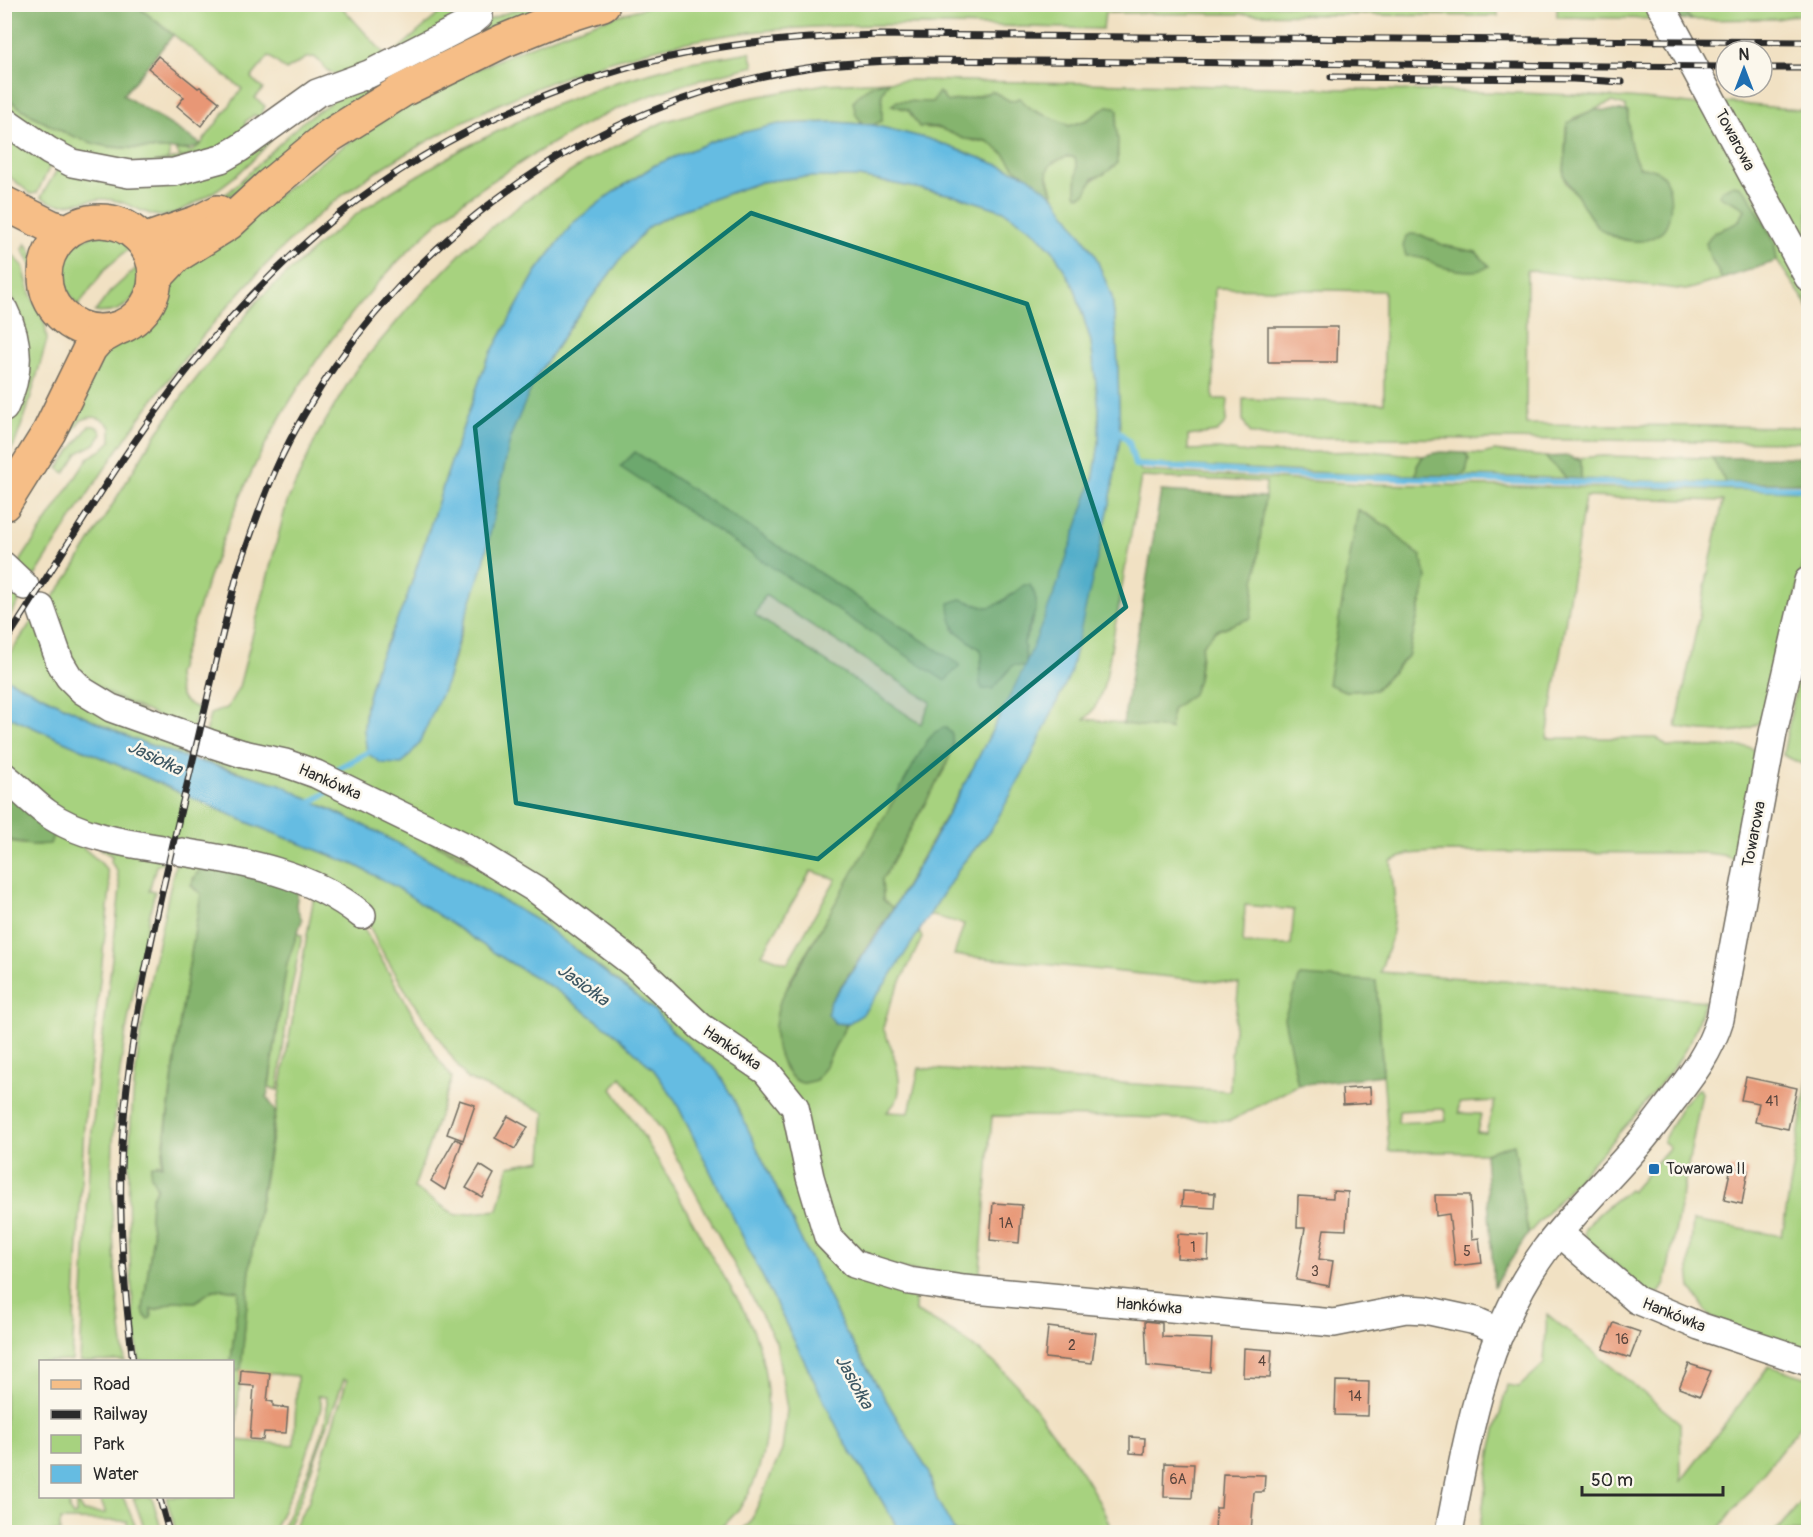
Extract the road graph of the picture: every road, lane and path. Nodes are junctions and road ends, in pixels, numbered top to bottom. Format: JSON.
{"nodes":[{"id":1,"x":479,"y":4,"type":"edge"},
{"id":2,"x":603,"y":4,"type":"edge"},
{"id":3,"x":1660,"y":4,"type":"edge"},
{"id":4,"x":4,"y":120,"type":"edge"},
{"id":5,"x":270,"y":185,"type":"junction"},
{"id":6,"x":4,"y":203,"type":"edge"},
{"id":7,"x":4,"y":214,"type":"edge"},
{"id":8,"x":67,"y":231,"type":"junction"},
{"id":9,"x":143,"y":241,"type":"junction"},
{"id":10,"x":45,"y":267,"type":"junction"},
{"id":11,"x":1809,"y":277,"type":"edge"},
{"id":12,"x":155,"y":279,"type":"junction"},
{"id":13,"x":4,"y":310,"type":"edge"},
{"id":14,"x":68,"y":321,"type":"junction"},
{"id":15,"x":116,"y":329,"type":"junction"},
{"id":16,"x":8,"y":399,"type":"edge"},
{"id":17,"x":39,"y":448,"type":"junction"},
{"id":18,"x":4,"y":504,"type":"edge"},
{"id":19,"x":4,"y":566,"type":"edge"},
{"id":20,"x":1809,"y":581,"type":"edge"},
{"id":21,"x":25,"y":586,"type":"dead end"},
{"id":22,"x":41,"y":608,"type":"dead end"},
{"id":23,"x":1802,"y":637,"type":"edge"},
{"id":24,"x":4,"y":776,"type":"edge"},
{"id":25,"x":362,"y":915,"type":"dead end"},
{"id":26,"x":1558,"y":1233,"type":"junction"},
{"id":27,"x":1502,"y":1332,"type":"junction"},
{"id":28,"x":1809,"y":1362,"type":"edge"},
{"id":29,"x":1449,"y":1533,"type":"edge"}],
"edges":[{"from":1,"to":4,"type":"street"},
{"from":2,"to":5,"type":"main road"},
{"from":3,"to":11,"type":"street","name":"Towarowa"},
{"from":5,"to":9,"type":"main road"},
{"from":5,"to":12,"type":"main road"},
{"from":6,"to":8,"type":"main road"},
{"from":7,"to":10,"type":"main road"},
{"from":8,"to":9,"type":"main road"},
{"from":8,"to":10,"type":"main road"},
{"from":9,"to":12,"type":"main road"},
{"from":10,"to":14,"type":"main road"},
{"from":12,"to":15,"type":"main road"},
{"from":13,"to":16,"type":"street"},
{"from":14,"to":15,"type":"main road"},
{"from":14,"to":17,"type":"main road"},
{"from":15,"to":17,"type":"main road"},
{"from":17,"to":18,"type":"main road"},
{"from":19,"to":21,"type":"street"},
{"from":20,"to":23,"type":"street","name":"Towarowa"},
{"from":22,"to":27,"type":"street","name":"Hankówka"},
{"from":23,"to":26,"type":"street","name":"Towarowa"},
{"from":24,"to":25,"type":"street"},
{"from":26,"to":27,"type":"street","name":"Towarowa"},
{"from":26,"to":28,"type":"street","name":"Hankówka"},
{"from":27,"to":29,"type":"street","name":"Towarowa"}]}
